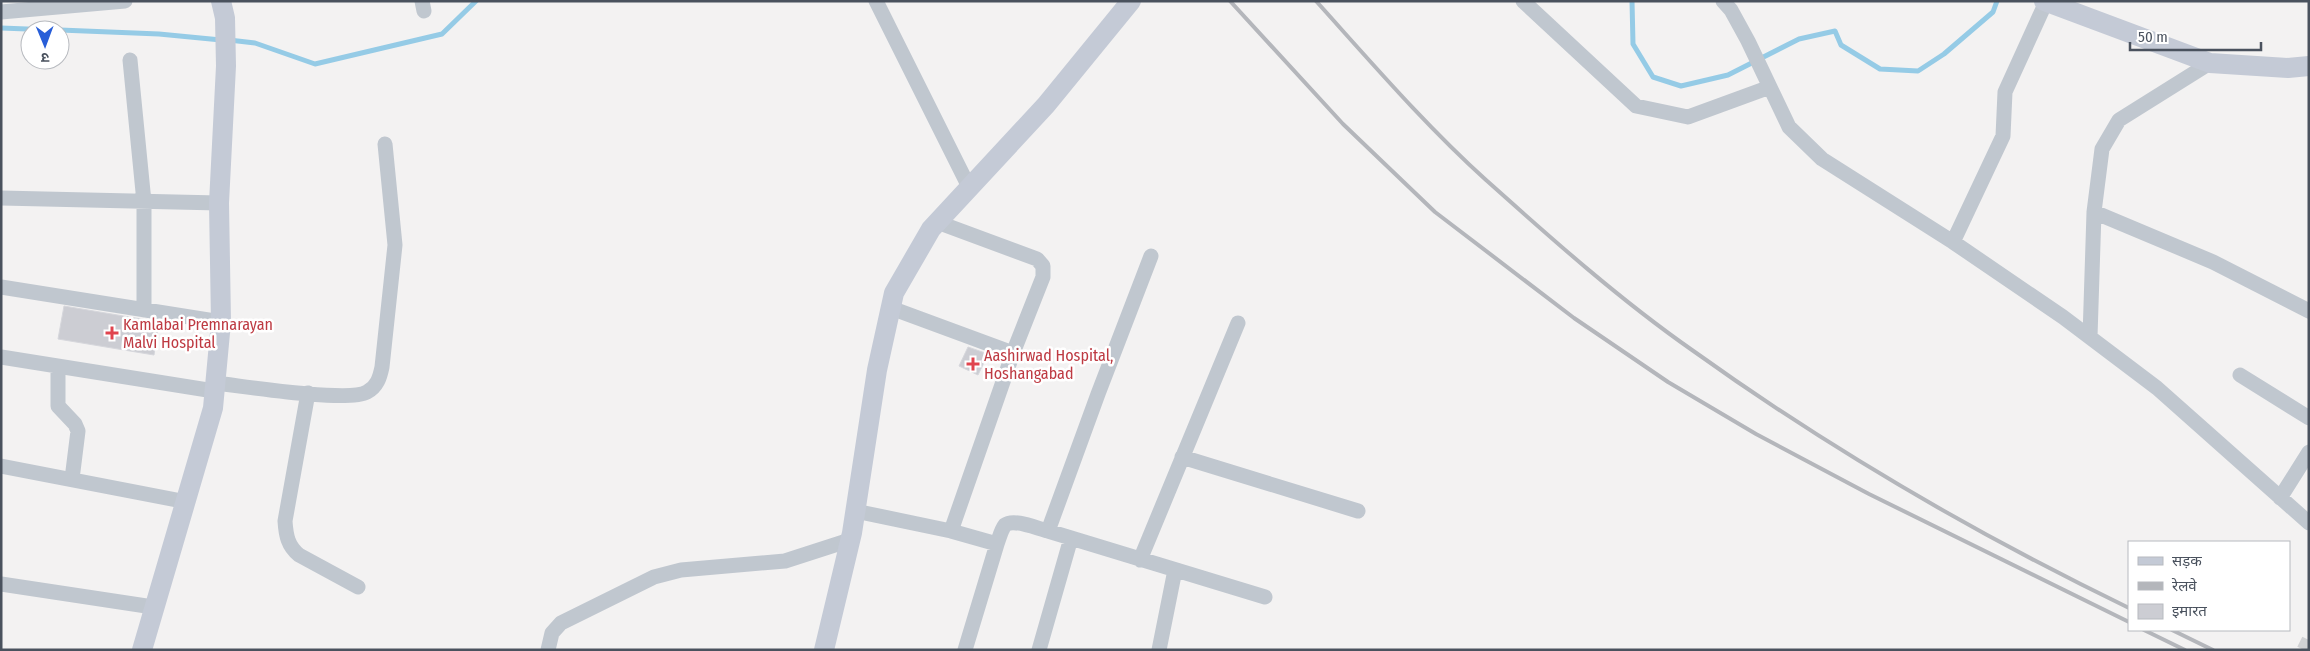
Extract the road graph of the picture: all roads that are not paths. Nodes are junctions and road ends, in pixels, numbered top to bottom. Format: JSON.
{"nodes":[{"id":1,"x":126,"y":1,"type":"edge"},
{"id":2,"x":876,"y":1,"type":"edge"},
{"id":3,"x":1131,"y":1,"type":"edge"},
{"id":4,"x":1523,"y":1,"type":"edge"},
{"id":5,"x":1724,"y":1,"type":"edge"},
{"id":6,"x":2045,"y":2,"type":"edge"},
{"id":7,"x":223,"y":10,"type":"edge"},
{"id":8,"x":1,"y":12,"type":"edge"},
{"id":9,"x":130,"y":60,"type":"dead end"},
{"id":10,"x":2210,"y":62,"type":"junction"},
{"id":11,"x":2309,"y":66,"type":"edge"},
{"id":12,"x":1767,"y":80,"type":"junction"},
{"id":13,"x":385,"y":144,"type":"dead end"},
{"id":14,"x":969,"y":188,"type":"junction"},
{"id":15,"x":1,"y":198,"type":"edge"},
{"id":16,"x":144,"y":202,"type":"junction"},
{"id":17,"x":219,"y":203,"type":"junction"},
{"id":18,"x":2094,"y":212,"type":"junction"},
{"id":19,"x":937,"y":222,"type":"junction"},
{"id":20,"x":1953,"y":242,"type":"junction"},
{"id":21,"x":1151,"y":256,"type":"dead end"},
{"id":22,"x":1,"y":287,"type":"edge"},
{"id":23,"x":891,"y":308,"type":"junction"},
{"id":24,"x":144,"y":310,"type":"junction"},
{"id":25,"x":2309,"y":310,"type":"edge"},
{"id":26,"x":221,"y":322,"type":"junction"},
{"id":27,"x":1238,"y":323,"type":"dead end"},
{"id":28,"x":2090,"y":337,"type":"junction"},
{"id":29,"x":1013,"y":353,"type":"junction"},
{"id":30,"x":1,"y":357,"type":"edge"},
{"id":31,"x":58,"y":366,"type":"junction"},
{"id":32,"x":2240,"y":375,"type":"dead end"},
{"id":33,"x":214,"y":387,"type":"junction"},
{"id":34,"x":308,"y":393,"type":"junction"},
{"id":35,"x":2309,"y":418,"type":"edge"},
{"id":36,"x":2309,"y":453,"type":"edge"},
{"id":37,"x":1182,"y":457,"type":"junction"},
{"id":38,"x":1,"y":466,"type":"edge"},
{"id":39,"x":72,"y":479,"type":"junction"},
{"id":40,"x":2280,"y":498,"type":"junction"},
{"id":41,"x":187,"y":502,"type":"junction"},
{"id":42,"x":855,"y":511,"type":"junction"},
{"id":43,"x":1358,"y":511,"type":"dead end"},
{"id":44,"x":2309,"y":523,"type":"edge"},
{"id":45,"x":951,"y":531,"type":"junction"},
{"id":46,"x":1048,"y":531,"type":"junction"},
{"id":47,"x":1071,"y":538,"type":"junction"},
{"id":48,"x":850,"y":540,"type":"junction"},
{"id":49,"x":997,"y":544,"type":"junction"},
{"id":50,"x":1140,"y":560,"type":"junction"},
{"id":51,"x":1174,"y":570,"type":"junction"},
{"id":52,"x":1,"y":584,"type":"edge"},
{"id":53,"x":358,"y":587,"type":"dead end"},
{"id":54,"x":1264,"y":597,"type":"dead end"},
{"id":55,"x":154,"y":607,"type":"junction"},
{"id":56,"x":142,"y":650,"type":"edge"},
{"id":57,"x":548,"y":650,"type":"edge"},
{"id":58,"x":824,"y":650,"type":"edge"},
{"id":59,"x":965,"y":650,"type":"edge"},
{"id":60,"x":1039,"y":650,"type":"edge"},
{"id":61,"x":1159,"y":650,"type":"edge"}],
"edges":[{"from":1,"to":8,"type":"street"},
{"from":2,"to":14,"type":"street"},
{"from":3,"to":14,"type":"street"},
{"from":4,"to":12,"type":"street"},
{"from":5,"to":12,"type":"street"},
{"from":6,"to":10,"type":"street"},
{"from":6,"to":20,"type":"street"},
{"from":7,"to":17,"type":"street"},
{"from":9,"to":16,"type":"street"},
{"from":10,"to":11,"type":"street"},
{"from":10,"to":18,"type":"street"},
{"from":12,"to":20,"type":"street"},
{"from":13,"to":34,"type":"street"},
{"from":14,"to":19,"type":"street"},
{"from":15,"to":16,"type":"street"},
{"from":16,"to":17,"type":"street"},
{"from":16,"to":24,"type":"street"},
{"from":17,"to":26,"type":"street"},
{"from":18,"to":25,"type":"street"},
{"from":18,"to":28,"type":"street"},
{"from":19,"to":23,"type":"street"},
{"from":19,"to":29,"type":"street"},
{"from":20,"to":28,"type":"street"},
{"from":21,"to":46,"type":"street"},
{"from":22,"to":24,"type":"street"},
{"from":23,"to":29,"type":"street"},
{"from":23,"to":42,"type":"street"},
{"from":24,"to":26,"type":"street"},
{"from":26,"to":33,"type":"street"},
{"from":27,"to":37,"type":"street"},
{"from":28,"to":40,"type":"street"},
{"from":29,"to":45,"type":"street"},
{"from":30,"to":31,"type":"street"},
{"from":31,"to":33,"type":"street"},
{"from":31,"to":39,"type":"street"},
{"from":32,"to":35,"type":"street"},
{"from":33,"to":34,"type":"street"},
{"from":33,"to":41,"type":"street"},
{"from":34,"to":53,"type":"street"},
{"from":36,"to":40,"type":"street"},
{"from":37,"to":43,"type":"street"},
{"from":37,"to":50,"type":"street"},
{"from":38,"to":39,"type":"street"},
{"from":39,"to":41,"type":"street"},
{"from":40,"to":44,"type":"street"},
{"from":41,"to":55,"type":"street"},
{"from":42,"to":45,"type":"street"},
{"from":42,"to":48,"type":"street"},
{"from":45,"to":49,"type":"street"},
{"from":46,"to":47,"type":"street"},
{"from":46,"to":49,"type":"street"},
{"from":47,"to":50,"type":"street"},
{"from":47,"to":60,"type":"street"},
{"from":48,"to":57,"type":"street"},
{"from":48,"to":58,"type":"street"},
{"from":49,"to":59,"type":"street"},
{"from":50,"to":51,"type":"street"},
{"from":51,"to":54,"type":"street"},
{"from":51,"to":61,"type":"street"},
{"from":52,"to":55,"type":"street"},
{"from":55,"to":56,"type":"street"}]}
